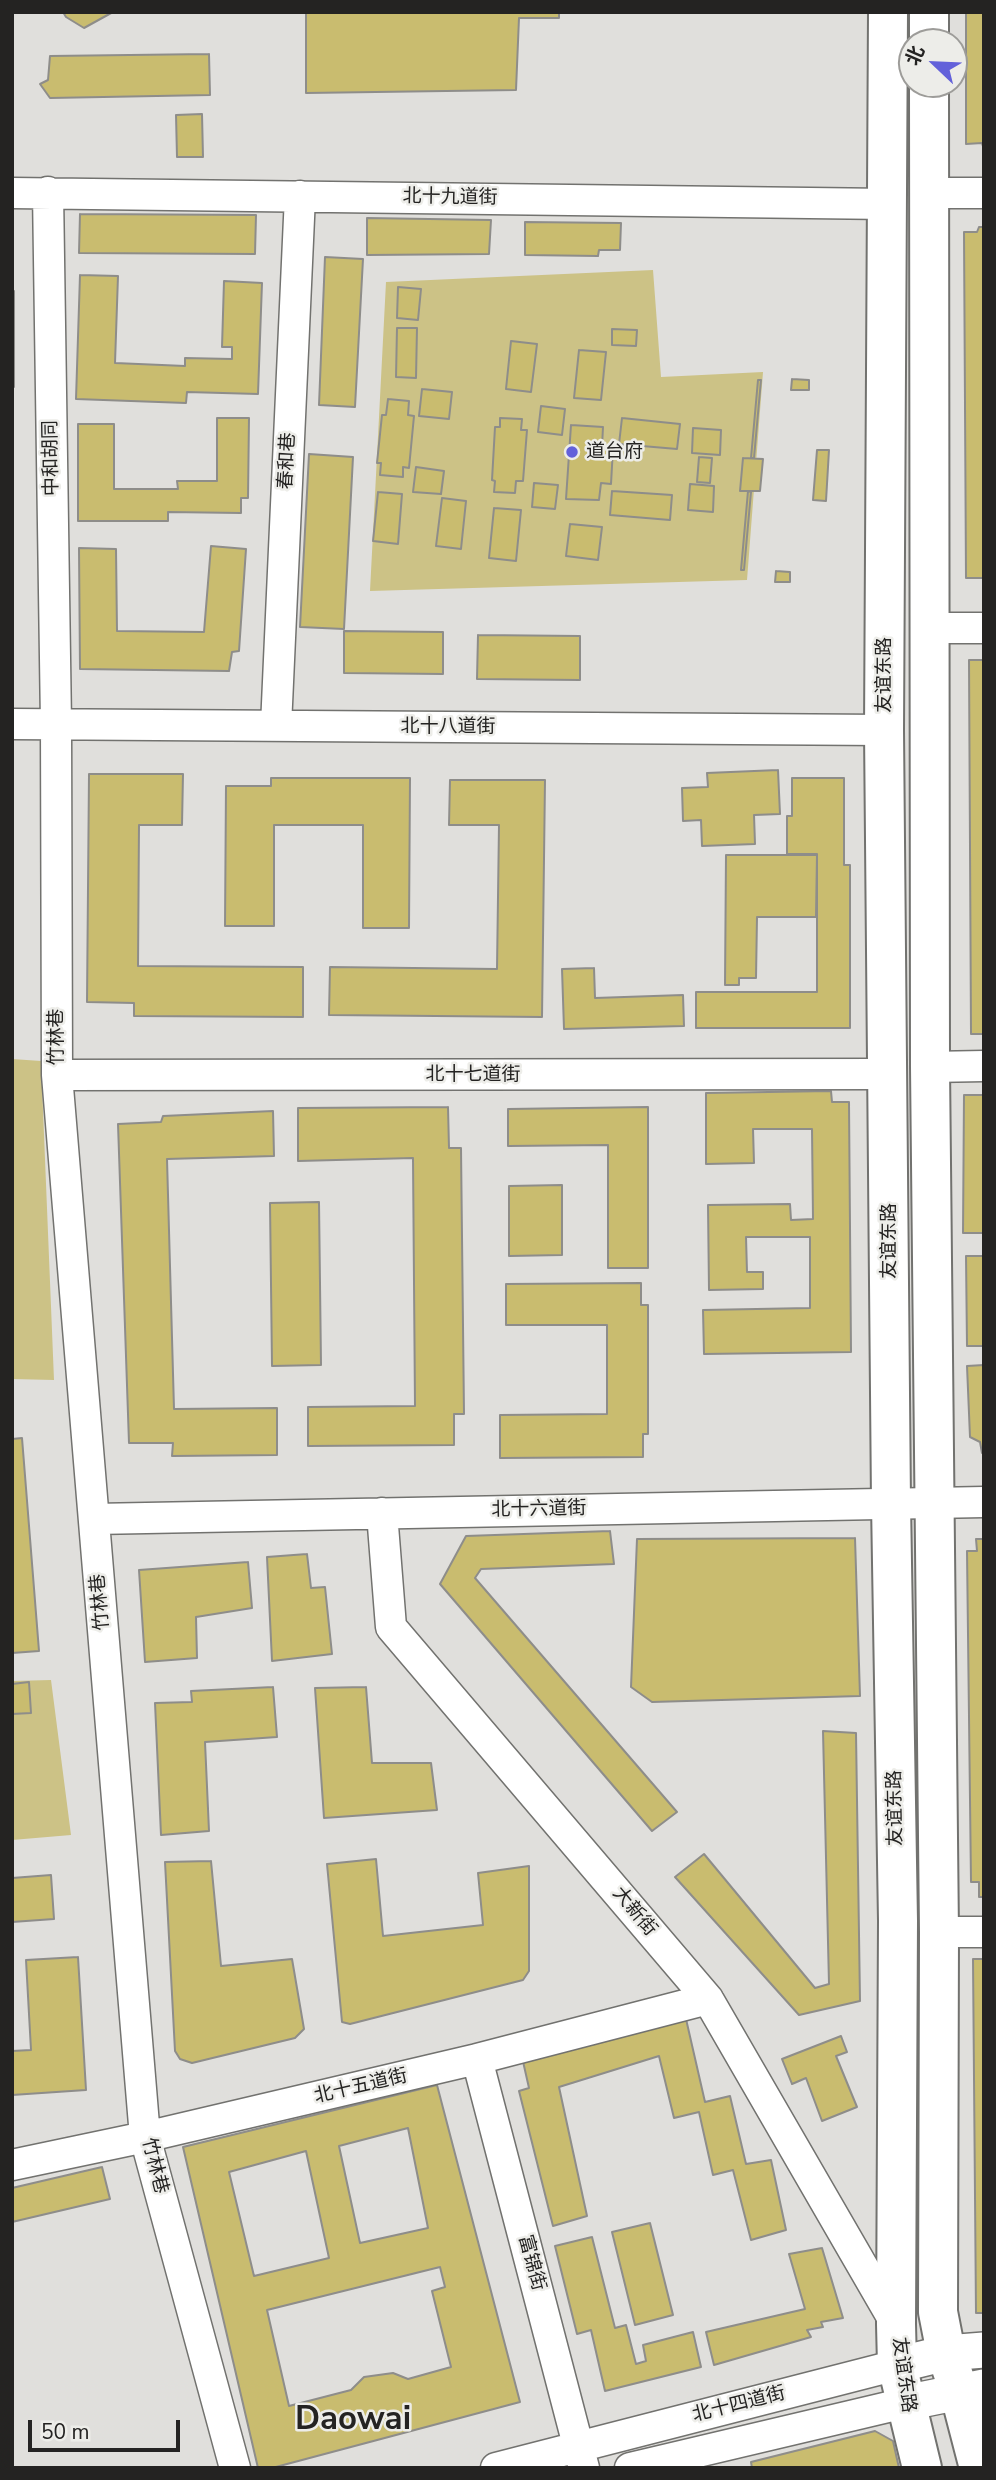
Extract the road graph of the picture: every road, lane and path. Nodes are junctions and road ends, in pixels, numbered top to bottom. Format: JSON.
{"nodes":[{"id":1,"x":888,"y":12,"type":"edge"},
{"id":2,"x":929,"y":98,"type":"edge"},
{"id":3,"x":48,"y":192,"type":"junction"},
{"id":4,"x":12,"y":193,"type":"edge"},
{"id":5,"x":929,"y":193,"type":"junction"},
{"id":6,"x":984,"y":193,"type":"edge"},
{"id":7,"x":300,"y":195,"type":"junction"},
{"id":8,"x":888,"y":204,"type":"junction"},
{"id":9,"x":929,"y":628,"type":"junction"},
{"id":10,"x":984,"y":628,"type":"edge"},
{"id":11,"x":12,"y":724,"type":"edge"},
{"id":12,"x":56,"y":724,"type":"junction"},
{"id":13,"x":276,"y":726,"type":"junction"},
{"id":14,"x":884,"y":730,"type":"junction"},
{"id":15,"x":984,"y":1066,"type":"edge"},
{"id":16,"x":930,"y":1067,"type":"junction"},
{"id":17,"x":889,"y":1074,"type":"junction"},
{"id":18,"x":57,"y":1075,"type":"junction"},
{"id":19,"x":935,"y":1502,"type":"junction"},
{"id":20,"x":984,"y":1502,"type":"edge"},
{"id":21,"x":891,"y":1503,"type":"junction"},
{"id":22,"x":382,"y":1513,"type":"junction"},
{"id":23,"x":94,"y":1518,"type":"junction"},
{"id":24,"x":939,"y":1932,"type":"junction"},
{"id":25,"x":984,"y":1933,"type":"edge"},
{"id":26,"x":708,"y":1999,"type":"junction"},
{"id":27,"x":477,"y":2059,"type":"junction"},
{"id":28,"x":145,"y":2137,"type":"junction"},
{"id":29,"x":12,"y":2165,"type":"edge"},
{"id":30,"x":896,"y":2324,"type":"junction"},
{"id":31,"x":984,"y":2350,"type":"edge"},
{"id":32,"x":946,"y":2353,"type":"junction"},
{"id":33,"x":897,"y":2365,"type":"junction"},
{"id":34,"x":971,"y":2389,"type":"edge"},
{"id":35,"x":905,"y":2403,"type":"junction"},
{"id":36,"x":581,"y":2457,"type":"edge"},
{"id":37,"x":234,"y":2468,"type":"edge"},
{"id":38,"x":496,"y":2468,"type":"edge"},
{"id":39,"x":630,"y":2468,"type":"edge"},
{"id":40,"x":922,"y":2468,"type":"edge"},
{"id":41,"x":979,"y":2468,"type":"edge"}],
"edges":[{"from":1,"to":8,"type":"highway","name":"友谊东路"},
{"from":2,"to":5,"type":"highway"},
{"from":3,"to":4,"type":"street","name":"北十九道街"},
{"from":3,"to":7,"type":"street","name":"北十九道街"},
{"from":3,"to":12,"type":"street","name":"中和胡同"},
{"from":5,"to":6,"type":"street"},
{"from":5,"to":9,"type":"highway"},
{"from":7,"to":8,"type":"street","name":"北十九道街"},
{"from":7,"to":13,"type":"street","name":"春和巷"},
{"from":8,"to":14,"type":"highway","name":"友谊东路"},
{"from":9,"to":10,"type":"street"},
{"from":9,"to":16,"type":"highway"},
{"from":11,"to":12,"type":"street","name":"北十八道街"},
{"from":12,"to":13,"type":"street","name":"北十八道街"},
{"from":12,"to":18,"type":"street","name":"竹林巷"},
{"from":13,"to":14,"type":"street","name":"北十八道街"},
{"from":14,"to":17,"type":"highway","name":"友谊东路"},
{"from":15,"to":16,"type":"street"},
{"from":16,"to":19,"type":"highway"},
{"from":17,"to":18,"type":"street","name":"北十七道街"},
{"from":17,"to":21,"type":"highway","name":"友谊东路"},
{"from":18,"to":23,"type":"street","name":"竹林巷"},
{"from":19,"to":20,"type":"street","name":"北十六道街"},
{"from":19,"to":21,"type":"street","name":"北十六道街"},
{"from":19,"to":24,"type":"highway"},
{"from":21,"to":22,"type":"street","name":"北十六道街"},
{"from":21,"to":30,"type":"highway","name":"友谊东路"},
{"from":22,"to":23,"type":"street","name":"北十六道街"},
{"from":22,"to":26,"type":"street","name":"大新街"},
{"from":23,"to":28,"type":"street","name":"竹林巷"},
{"from":24,"to":25,"type":"street"},
{"from":24,"to":32,"type":"highway"},
{"from":26,"to":27,"type":"street","name":"北十五道街"},
{"from":26,"to":30,"type":"street","name":"大新街"},
{"from":27,"to":28,"type":"street","name":"北十五道街"},
{"from":27,"to":36,"type":"street","name":"富锦街"},
{"from":28,"to":29,"type":"street","name":"北十五道街"},
{"from":28,"to":37,"type":"street","name":"竹林巷"},
{"from":30,"to":33,"type":"highway","name":"友谊东路"},
{"from":31,"to":32,"type":"main road","name":"北十四道街"},
{"from":32,"to":33,"type":"main road","name":"北十四道街"},
{"from":32,"to":34,"type":"highway"},
{"from":33,"to":35,"type":"highway","name":"友谊东路"},
{"from":33,"to":36,"type":"street","name":"北十四道街"},
{"from":34,"to":35,"type":"main road","name":"北十四道街"},
{"from":34,"to":41,"type":"highway"},
{"from":35,"to":39,"type":"street","name":"北十四道街"},
{"from":35,"to":40,"type":"highway","name":"友谊东路"},
{"from":36,"to":38,"type":"street","name":"北十四道街"}]}
